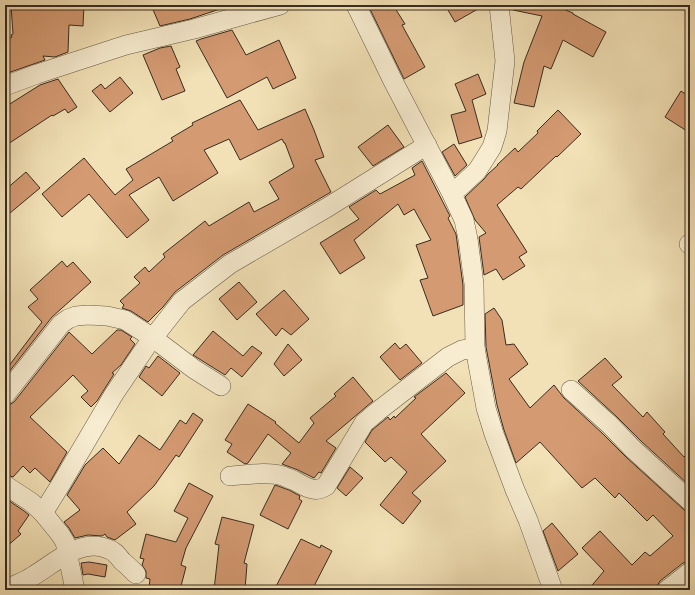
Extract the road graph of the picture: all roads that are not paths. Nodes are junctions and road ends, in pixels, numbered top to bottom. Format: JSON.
{"nodes":[{"id":1,"x":280,"y":5,"type":"edge"},
{"id":2,"x":356,"y":5,"type":"edge"},
{"id":3,"x":499,"y":5,"type":"edge"},
{"id":4,"x":5,"y":86,"type":"edge"},
{"id":5,"x":427,"y":145,"type":"junction"},
{"id":6,"x":452,"y":194,"type":"junction"},
{"id":7,"x":153,"y":338,"type":"junction"},
{"id":8,"x":475,"y":348,"type":"junction"},
{"id":9,"x":221,"y":386,"type":"dead end"},
{"id":10,"x":571,"y":390,"type":"dead end"},
{"id":11,"x":5,"y":396,"type":"edge"},
{"id":12,"x":230,"y":476,"type":"dead end"},
{"id":13,"x":5,"y":485,"type":"edge"},
{"id":14,"x":690,"y":501,"type":"edge"},
{"id":15,"x":43,"y":513,"type":"junction"},
{"id":16,"x":67,"y":554,"type":"junction"},
{"id":17,"x":690,"y":572,"type":"edge"},
{"id":18,"x":136,"y":574,"type":"dead end"},
{"id":19,"x":5,"y":590,"type":"edge"},
{"id":20,"x":75,"y":590,"type":"edge"},
{"id":21,"x":553,"y":590,"type":"edge"},
{"id":22,"x":667,"y":590,"type":"edge"}],
"edges":[{"from":1,"to":4,"type":"street"},
{"from":2,"to":5,"type":"street"},
{"from":3,"to":6,"type":"street"},
{"from":5,"to":6,"type":"street"},
{"from":5,"to":7,"type":"street"},
{"from":6,"to":8,"type":"street"},
{"from":7,"to":9,"type":"street"},
{"from":7,"to":11,"type":"street"},
{"from":7,"to":15,"type":"street"},
{"from":8,"to":12,"type":"street"},
{"from":8,"to":21,"type":"street"},
{"from":10,"to":14,"type":"street"},
{"from":13,"to":15,"type":"street"},
{"from":15,"to":16,"type":"street"},
{"from":16,"to":18,"type":"street"},
{"from":16,"to":19,"type":"street"},
{"from":16,"to":20,"type":"street"},
{"from":17,"to":22,"type":"street"}]}
